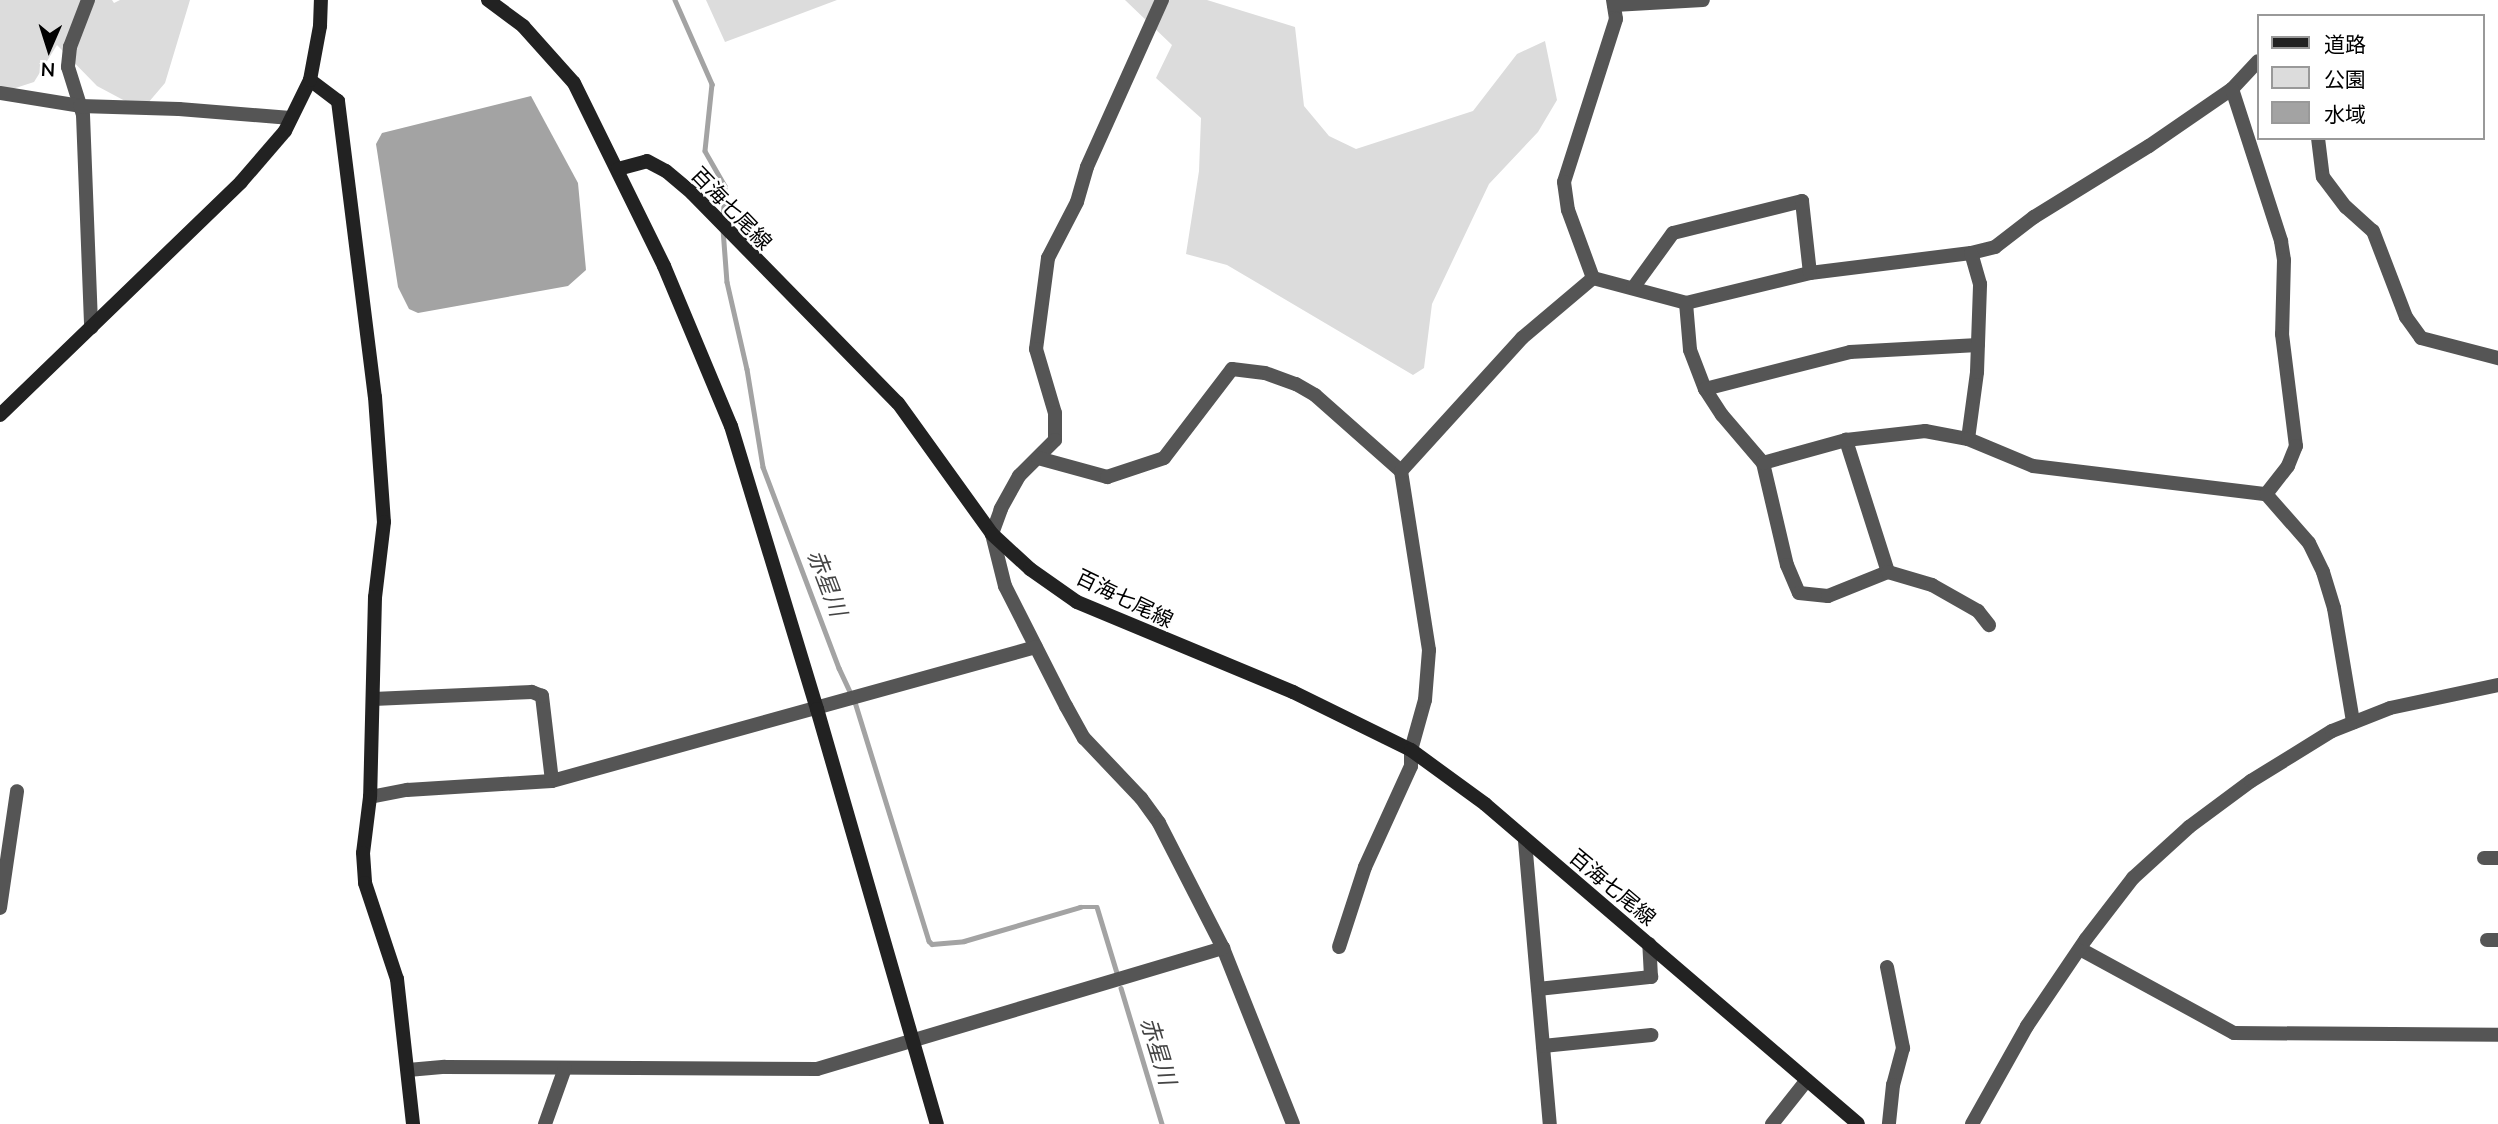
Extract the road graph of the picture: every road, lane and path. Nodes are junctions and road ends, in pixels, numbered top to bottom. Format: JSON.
{"nodes":[{"id":1,"x":88,"y":0,"type":"edge"},
{"id":2,"x":321,"y":0,"type":"edge"},
{"id":3,"x":488,"y":0,"type":"edge"},
{"id":4,"x":1162,"y":0,"type":"edge"},
{"id":5,"x":1703,"y":0,"type":"edge"},
{"id":6,"x":1659,"y":1,"type":"edge"},
{"id":7,"x":1614,"y":2,"type":"edge"},
{"id":8,"x":2256,"y":63,"type":"edge"},
{"id":9,"x":310,"y":80,"type":"junction"},
{"id":10,"x":2232,"y":89,"type":"junction"},
{"id":11,"x":0,"y":93,"type":"edge"},
{"id":12,"x":80,"y":106,"type":"junction"},
{"id":13,"x":291,"y":118,"type":"junction"},
{"id":14,"x":2318,"y":140,"type":"edge"},
{"id":15,"x":618,"y":169,"type":"junction"},
{"id":16,"x":1971,"y":253,"type":"junction"},
{"id":17,"x":1810,"y":273,"type":"junction"},
{"id":18,"x":1592,"y":278,"type":"junction"},
{"id":19,"x":1633,"y":288,"type":"junction"},
{"id":20,"x":1686,"y":303,"type":"junction"},
{"id":21,"x":91,"y":328,"type":"junction"},
{"id":22,"x":1978,"y":345,"type":"junction"},
{"id":23,"x":2498,"y":358,"type":"edge"},
{"id":24,"x":1705,"y":389,"type":"junction"},
{"id":25,"x":0,"y":415,"type":"edge"},
{"id":26,"x":1968,"y":439,"type":"junction"},
{"id":27,"x":1846,"y":440,"type":"junction"},
{"id":28,"x":1038,"y":458,"type":"junction"},
{"id":29,"x":1763,"y":463,"type":"junction"},
{"id":30,"x":1401,"y":471,"type":"junction"},
{"id":31,"x":2266,"y":494,"type":"junction"},
{"id":32,"x":992,"y":534,"type":"junction"},
{"id":33,"x":1888,"y":572,"type":"junction"},
{"id":34,"x":1989,"y":625,"type":"dead end"},
{"id":35,"x":1036,"y":647,"type":"junction"},
{"id":36,"x":2498,"y":685,"type":"edge"},
{"id":37,"x":373,"y":699,"type":"junction"},
{"id":38,"x":817,"y":709,"type":"junction"},
{"id":39,"x":2353,"y":722,"type":"junction"},
{"id":40,"x":1411,"y":750,"type":"junction"},
{"id":41,"x":552,"y":781,"type":"junction"},
{"id":42,"x":17,"y":791,"type":"dead end"},
{"id":43,"x":370,"y":797,"type":"junction"},
{"id":44,"x":1525,"y":841,"type":"junction"},
{"id":45,"x":0,"y":908,"type":"edge"},
{"id":46,"x":1649,"y":944,"type":"junction"},
{"id":47,"x":1339,"y":947,"type":"dead end"},
{"id":48,"x":1223,"y":948,"type":"junction"},
{"id":49,"x":2080,"y":949,"type":"junction"},
{"id":50,"x":1887,"y":967,"type":"dead end"},
{"id":51,"x":1538,"y":989,"type":"junction"},
{"id":52,"x":1651,"y":1035,"type":"dead end"},
{"id":53,"x":2498,"y":1035,"type":"edge"},
{"id":54,"x":914,"y":1040,"type":"junction"},
{"id":55,"x":1544,"y":1046,"type":"junction"},
{"id":56,"x":565,"y":1068,"type":"junction"},
{"id":57,"x":408,"y":1070,"type":"junction"},
{"id":58,"x":1807,"y":1080,"type":"junction"},
{"id":59,"x":414,"y":1124,"type":"edge"},
{"id":60,"x":545,"y":1124,"type":"edge"},
{"id":61,"x":937,"y":1124,"type":"edge"},
{"id":62,"x":1293,"y":1124,"type":"edge"},
{"id":63,"x":1550,"y":1124,"type":"edge"},
{"id":64,"x":1772,"y":1124,"type":"edge"},
{"id":65,"x":1858,"y":1124,"type":"edge"},
{"id":66,"x":1889,"y":1124,"type":"edge"},
{"id":67,"x":1972,"y":1124,"type":"edge"}],
"edges":[{"from":1,"to":12,"type":"street"},
{"from":2,"to":9,"type":"street"},
{"from":3,"to":15,"type":"street"},
{"from":4,"to":28,"type":"street"},
{"from":5,"to":6,"type":"street"},
{"from":6,"to":7,"type":"street"},
{"from":7,"to":18,"type":"street"},
{"from":8,"to":10,"type":"street"},
{"from":9,"to":13,"type":"street"},
{"from":9,"to":37,"type":"street"},
{"from":10,"to":16,"type":"street"},
{"from":10,"to":31,"type":"street"},
{"from":11,"to":12,"type":"street"},
{"from":12,"to":13,"type":"street"},
{"from":12,"to":21,"type":"street"},
{"from":13,"to":21,"type":"street"},
{"from":14,"to":23,"type":"street"},
{"from":15,"to":32,"type":"street","name":"百海七尾線"},
{"from":15,"to":38,"type":"street"},
{"from":16,"to":17,"type":"street"},
{"from":16,"to":22,"type":"street"},
{"from":17,"to":19,"type":"street"},
{"from":17,"to":20,"type":"street"},
{"from":18,"to":19,"type":"street"},
{"from":18,"to":30,"type":"street"},
{"from":19,"to":20,"type":"street"},
{"from":20,"to":24,"type":"street"},
{"from":21,"to":25,"type":"street"},
{"from":22,"to":24,"type":"street"},
{"from":22,"to":26,"type":"street"},
{"from":24,"to":29,"type":"street"},
{"from":26,"to":27,"type":"street"},
{"from":26,"to":31,"type":"street"},
{"from":27,"to":29,"type":"street"},
{"from":27,"to":33,"type":"street"},
{"from":28,"to":30,"type":"street"},
{"from":28,"to":32,"type":"street"},
{"from":29,"to":33,"type":"street"},
{"from":30,"to":40,"type":"street"},
{"from":31,"to":39,"type":"street"},
{"from":32,"to":35,"type":"street"},
{"from":32,"to":40,"type":"street","name":"百海七尾線"},
{"from":33,"to":34,"type":"street"},
{"from":35,"to":38,"type":"street"},
{"from":35,"to":48,"type":"street"},
{"from":36,"to":39,"type":"street"},
{"from":37,"to":41,"type":"street"},
{"from":37,"to":43,"type":"street"},
{"from":38,"to":41,"type":"street"},
{"from":38,"to":54,"type":"street"},
{"from":39,"to":49,"type":"street"},
{"from":40,"to":44,"type":"street","name":"百海七尾線"},
{"from":40,"to":47,"type":"street"},
{"from":41,"to":43,"type":"street"},
{"from":42,"to":45,"type":"street"},
{"from":43,"to":57,"type":"street"},
{"from":44,"to":46,"type":"street","name":"百海七尾線"},
{"from":44,"to":51,"type":"street"},
{"from":46,"to":51,"type":"street"},
{"from":46,"to":58,"type":"street","name":"百海七尾線"},
{"from":48,"to":54,"type":"street"},
{"from":48,"to":62,"type":"street"},
{"from":49,"to":53,"type":"street"},
{"from":49,"to":67,"type":"street"},
{"from":50,"to":66,"type":"street"},
{"from":51,"to":55,"type":"street"},
{"from":52,"to":55,"type":"street"},
{"from":54,"to":56,"type":"street"},
{"from":54,"to":61,"type":"street"},
{"from":55,"to":63,"type":"street"},
{"from":56,"to":57,"type":"street"},
{"from":56,"to":60,"type":"street"},
{"from":57,"to":59,"type":"street"},
{"from":58,"to":64,"type":"street"},
{"from":58,"to":65,"type":"street","name":"百海七尾線"}]}
